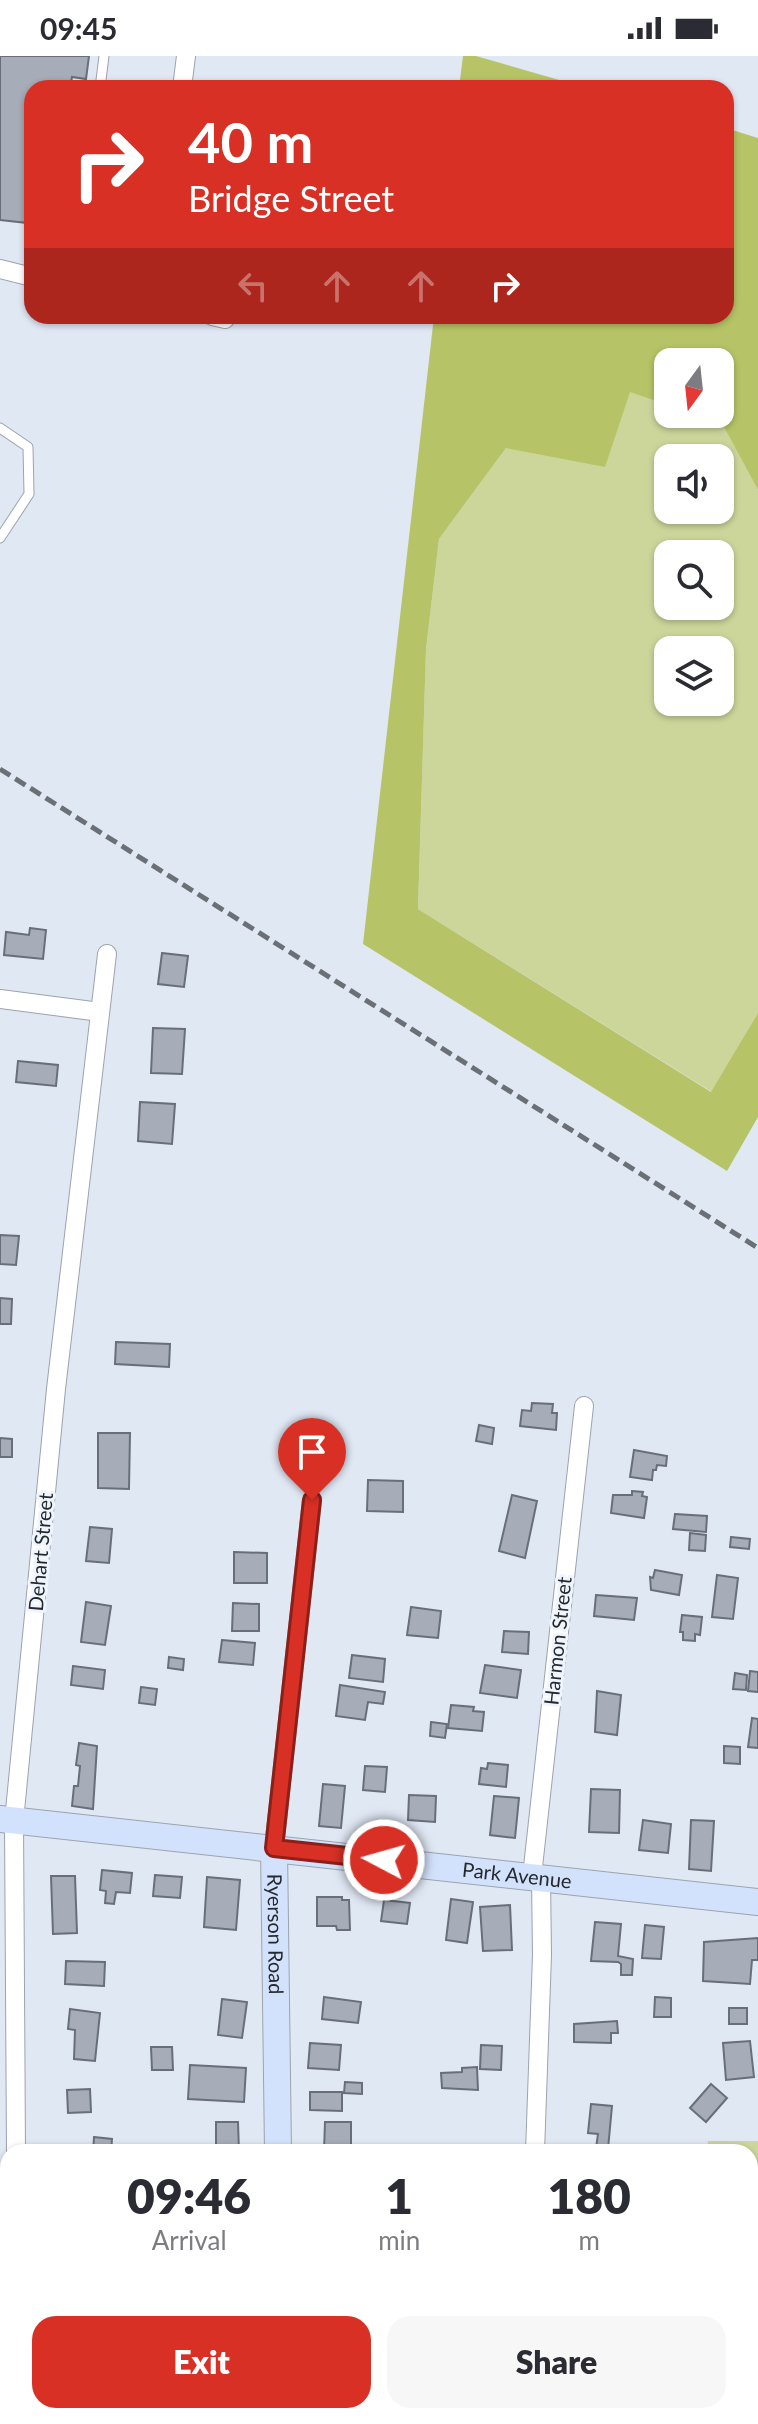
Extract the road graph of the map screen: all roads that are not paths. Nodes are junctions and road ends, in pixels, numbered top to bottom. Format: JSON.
{"nodes":[{"id":1,"x":104,"y":56,"type":"edge"},
{"id":2,"x":186,"y":56,"type":"edge"},
{"id":3,"x":101,"y":80,"type":"edge"},
{"id":4,"x":183,"y":80,"type":"edge"},
{"id":5,"x":0,"y":269,"type":"edge"},
{"id":6,"x":24,"y":275,"type":"edge"},
{"id":7,"x":0,"y":428,"type":"edge"},
{"id":8,"x":0,"y":538,"type":"edge"},
{"id":9,"x":107,"y":954,"type":"dead end"},
{"id":10,"x":0,"y":999,"type":"edge"},
{"id":11,"x":100,"y":1012,"type":"junction"},
{"id":12,"x":584,"y":1406,"type":"dead end"},
{"id":13,"x":312,"y":1500,"type":"dead end"},
{"id":14,"x":7,"y":1820,"type":"edge"},
{"id":15,"x":274,"y":1848,"type":"junction"},
{"id":16,"x":536,"y":1876,"type":"junction"},
{"id":17,"x":758,"y":1902,"type":"edge"},
{"id":18,"x":16,"y":2144,"type":"edge"},
{"id":19,"x":278,"y":2144,"type":"edge"},
{"id":20,"x":535,"y":2144,"type":"edge"}],
"edges":[{"from":1,"to":3,"type":"lane"},
{"from":2,"to":4,"type":"street"},
{"from":5,"to":6,"type":"street"},
{"from":7,"to":8,"type":"lane"},
{"from":9,"to":11,"type":"street","name":"Dehart Street"},
{"from":10,"to":11,"type":"street"},
{"from":11,"to":14,"type":"street","name":"Dehart Street"},
{"from":12,"to":16,"type":"street","name":"Harmon Street"},
{"from":13,"to":15,"type":"street"},
{"from":14,"to":15,"type":"street","name":"Ryerson Road"},
{"from":14,"to":18,"type":"street","name":"Dehart Street"},
{"from":15,"to":16,"type":"street","name":"Park Avenue"},
{"from":15,"to":19,"type":"street","name":"Ryerson Road"},
{"from":16,"to":17,"type":"street","name":"Park Avenue"},
{"from":16,"to":20,"type":"street","name":"Harmon Street"}]}
